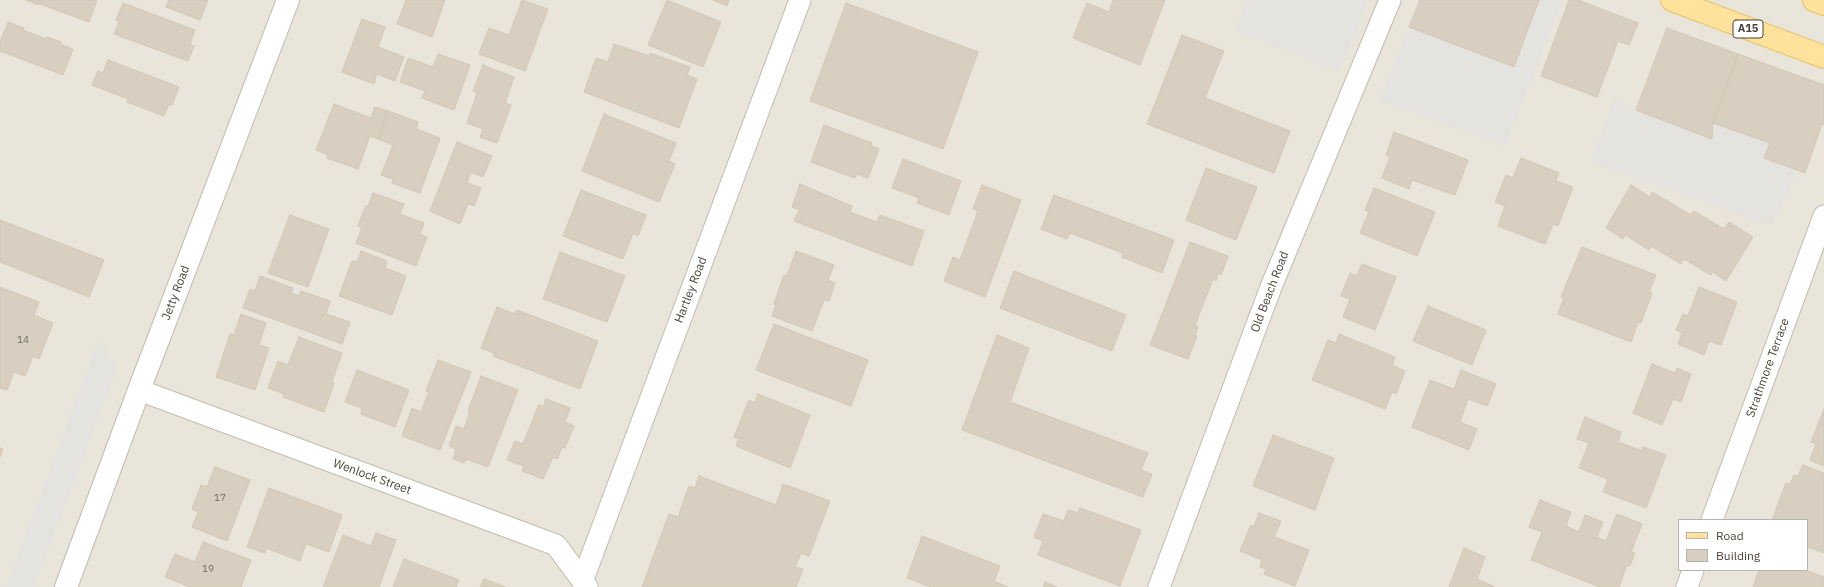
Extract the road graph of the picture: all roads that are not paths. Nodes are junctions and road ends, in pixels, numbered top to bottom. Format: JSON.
{"nodes":[{"id":1,"x":288,"y":0,"type":"edge"},
{"id":2,"x":800,"y":0,"type":"edge"},
{"id":3,"x":1390,"y":0,"type":"edge"},
{"id":4,"x":1672,"y":0,"type":"edge"},
{"id":5,"x":1814,"y":0,"type":"edge"},
{"id":6,"x":1824,"y":4,"type":"edge"},
{"id":7,"x":1824,"y":57,"type":"edge"},
{"id":8,"x":1824,"y":216,"type":"edge"},
{"id":9,"x":139,"y":390,"type":"junction"},
{"id":10,"x":1712,"y":519,"type":"edge"},
{"id":11,"x":1693,"y":571,"type":"edge"},
{"id":12,"x":585,"y":583,"type":"edge"},
{"id":13,"x":66,"y":587,"type":"edge"},
{"id":14,"x":1159,"y":587,"type":"edge"},
{"id":15,"x":1687,"y":587,"type":"edge"}],
"edges":[{"from":1,"to":9,"type":"street","name":"Jetty Road"},
{"from":2,"to":12,"type":"street","name":"Hartley Road"},
{"from":3,"to":14,"type":"street","name":"Old Beach Road"},
{"from":4,"to":7,"type":"main road","number":"A15"},
{"from":5,"to":6,"type":"main road"},
{"from":8,"to":10,"type":"street","name":"Strathmore Terrace"},
{"from":9,"to":12,"type":"street","name":"Wenlock Street"},
{"from":9,"to":13,"type":"street","name":"Jetty Road"},
{"from":11,"to":15,"type":"street"}]}
